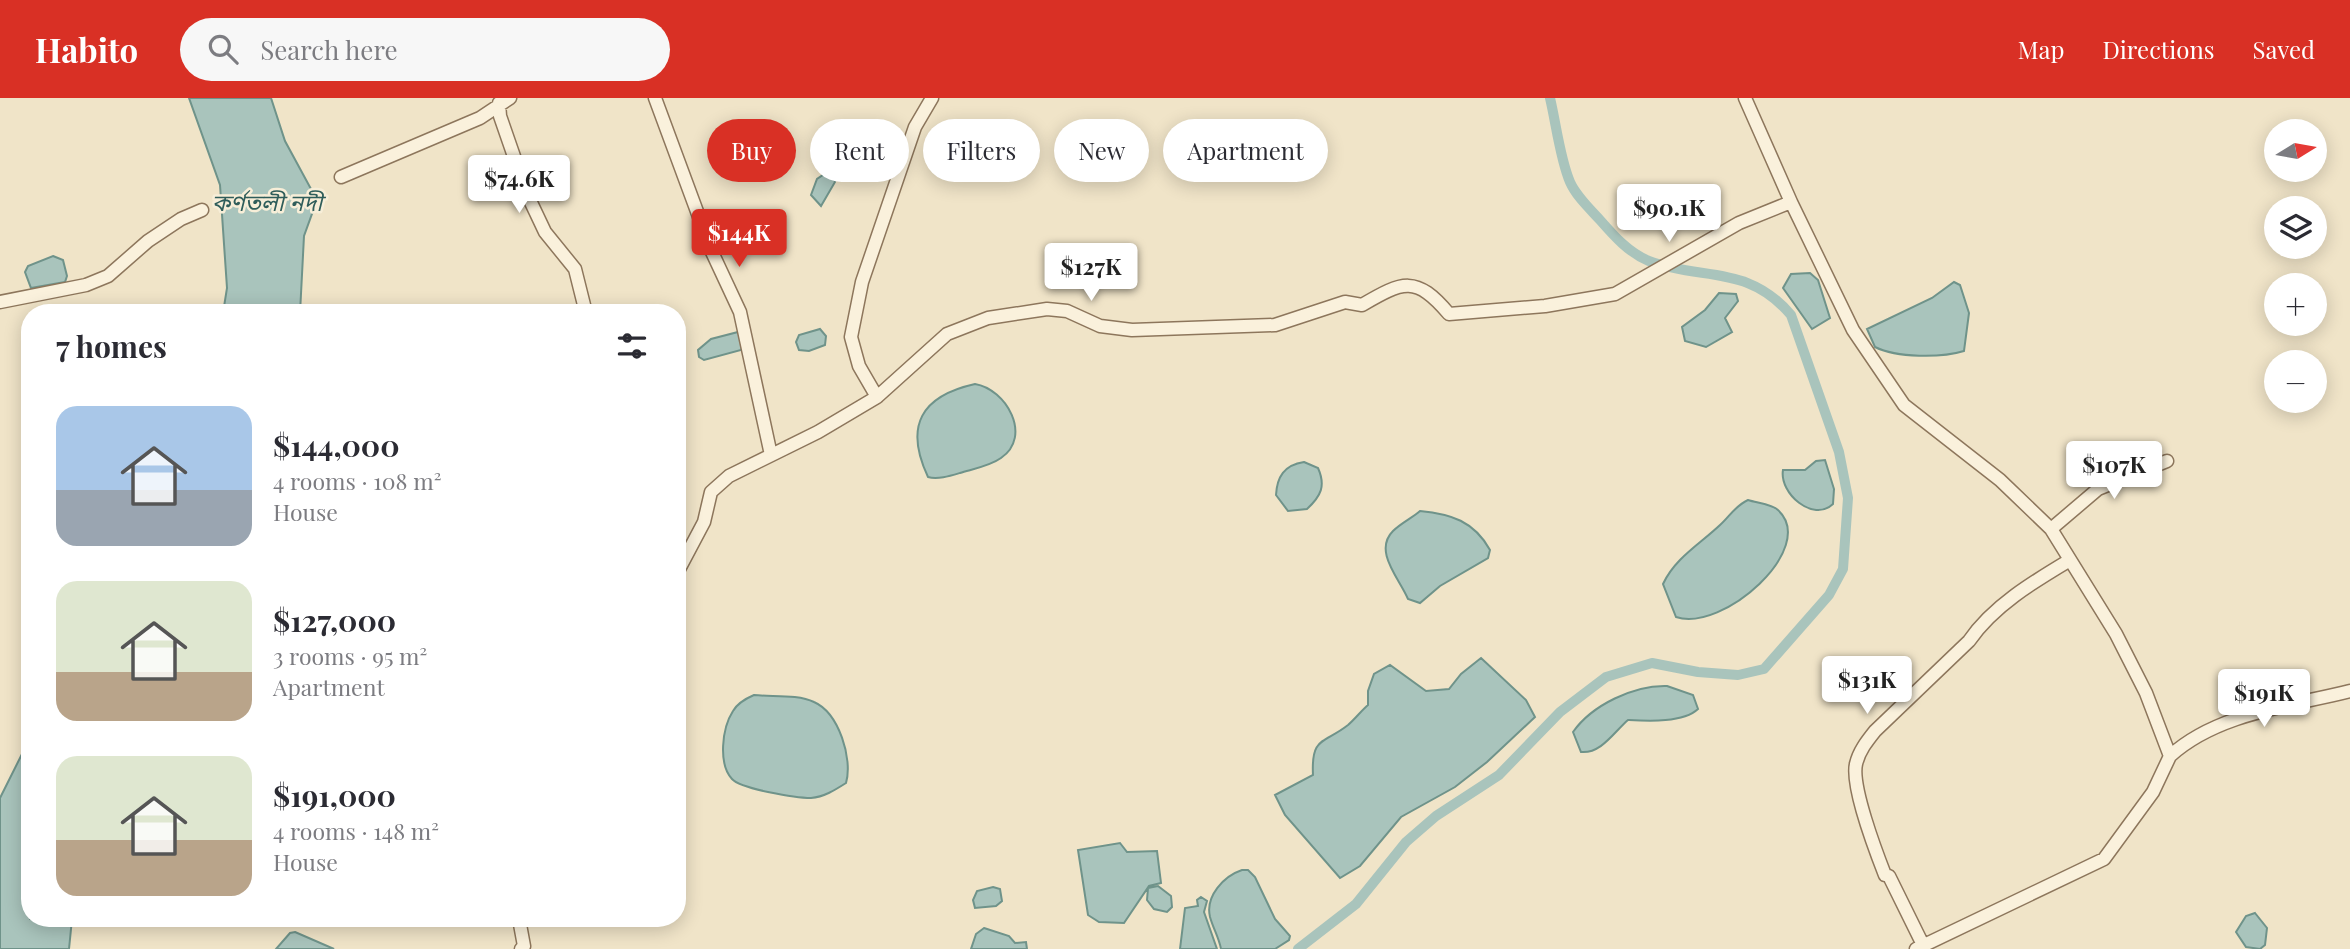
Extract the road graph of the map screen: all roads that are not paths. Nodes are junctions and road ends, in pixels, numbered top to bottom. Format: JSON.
{"nodes":[{"id":1,"x":655,"y":98,"type":"edge"},
{"id":2,"x":932,"y":98,"type":"edge"},
{"id":3,"x":1745,"y":98,"type":"edge"},
{"id":4,"x":505,"y":101,"type":"edge"},
{"id":5,"x":341,"y":177,"type":"dead end"},
{"id":6,"x":1791,"y":202,"type":"junction"},
{"id":7,"x":202,"y":211,"type":"dead end"},
{"id":8,"x":0,"y":302,"type":"edge"},
{"id":9,"x":584,"y":304,"type":"edge"},
{"id":10,"x":877,"y":397,"type":"junction"},
{"id":11,"x":771,"y":455,"type":"junction"},
{"id":12,"x":2167,"y":461,"type":"dead end"},
{"id":13,"x":2051,"y":529,"type":"junction"},
{"id":14,"x":686,"y":556,"type":"edge"},
{"id":15,"x":2070,"y":560,"type":"junction"},
{"id":16,"x":2350,"y":691,"type":"edge"},
{"id":17,"x":2170,"y":757,"type":"junction"},
{"id":18,"x":520,"y":927,"type":"edge"},
{"id":19,"x":523,"y":948,"type":"edge"},
{"id":20,"x":1921,"y":948,"type":"edge"}],
"edges":[{"from":1,"to":11,"type":"street"},
{"from":2,"to":10,"type":"street"},
{"from":3,"to":6,"type":"street"},
{"from":4,"to":5,"type":"street"},
{"from":4,"to":9,"type":"street"},
{"from":6,"to":10,"type":"street"},
{"from":6,"to":13,"type":"street"},
{"from":7,"to":8,"type":"street"},
{"from":10,"to":11,"type":"street"},
{"from":11,"to":14,"type":"street"},
{"from":12,"to":13,"type":"street"},
{"from":13,"to":15,"type":"street"},
{"from":15,"to":17,"type":"street"},
{"from":15,"to":20,"type":"street"},
{"from":16,"to":17,"type":"street"},
{"from":17,"to":20,"type":"street"},
{"from":18,"to":19,"type":"street"}]}
